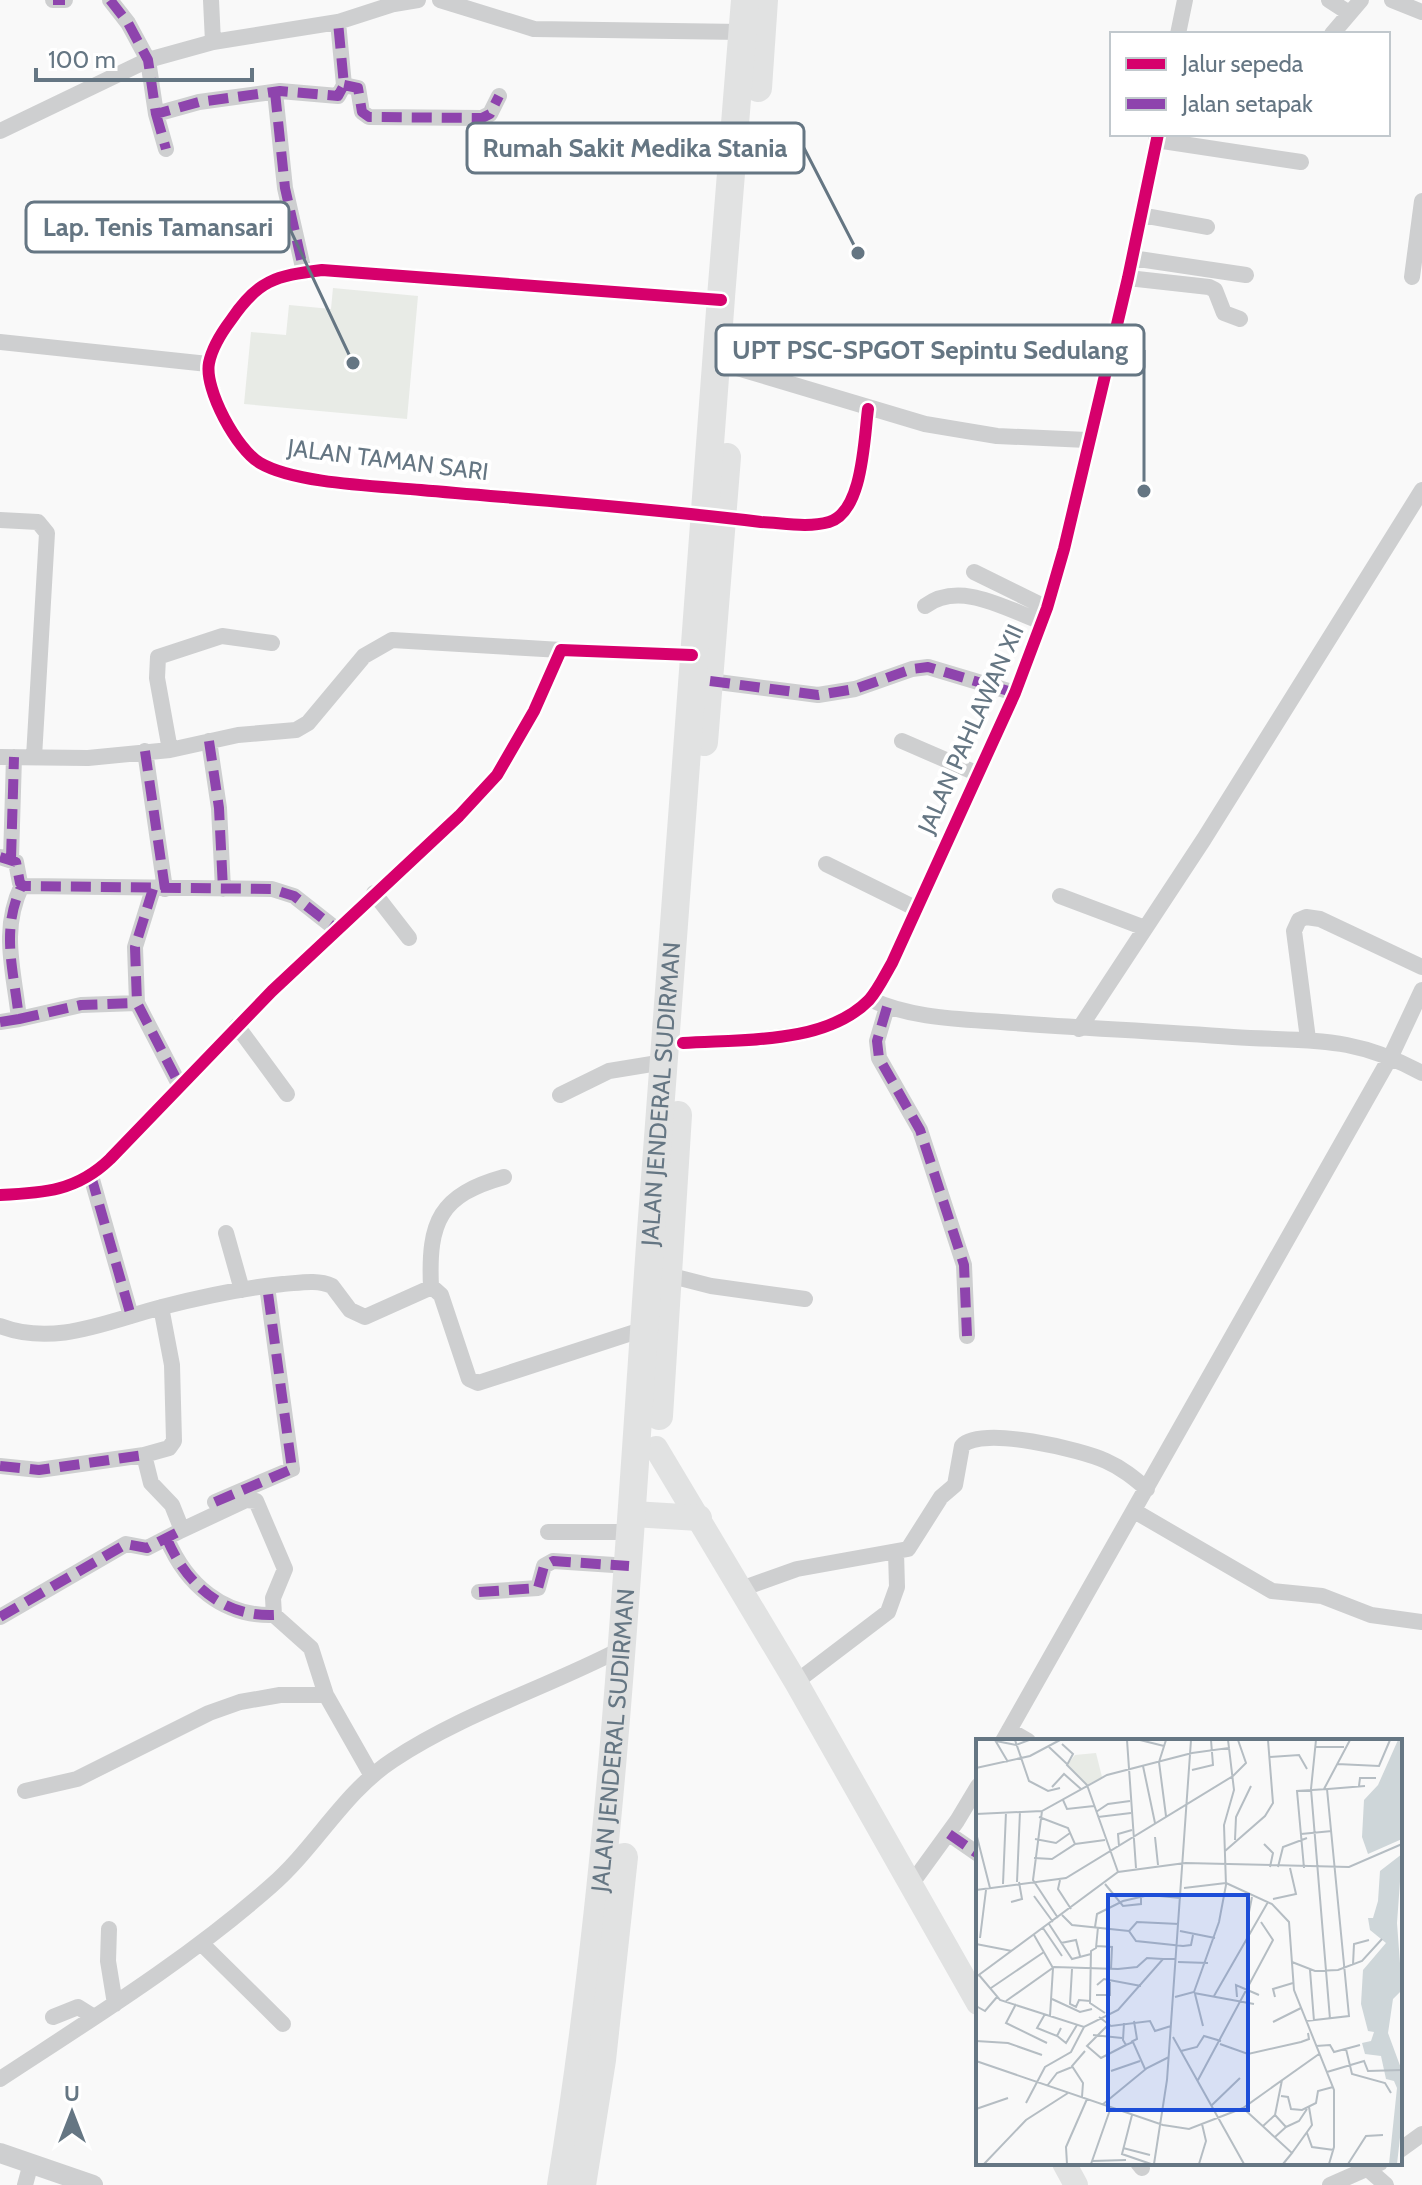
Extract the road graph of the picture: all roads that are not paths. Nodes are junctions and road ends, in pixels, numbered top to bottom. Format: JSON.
{"nodes":[{"id":1,"x":53,"y":0,"type":"edge"},
{"id":2,"x":65,"y":0,"type":"edge"},
{"id":3,"x":110,"y":0,"type":"edge"},
{"id":4,"x":211,"y":0,"type":"edge"},
{"id":5,"x":418,"y":0,"type":"edge"},
{"id":6,"x":440,"y":0,"type":"edge"},
{"id":7,"x":745,"y":0,"type":"edge"},
{"id":8,"x":764,"y":0,"type":"edge"},
{"id":9,"x":1185,"y":0,"type":"edge"},
{"id":10,"x":1329,"y":0,"type":"edge"},
{"id":11,"x":1361,"y":0,"type":"edge"},
{"id":12,"x":1392,"y":0,"type":"edge"},
{"id":13,"x":1422,"y":12,"type":"edge"},
{"id":14,"x":1349,"y":13,"type":"junction"},
{"id":15,"x":338,"y":22,"type":"junction"},
{"id":16,"x":742,"y":32,"type":"junction"},
{"id":17,"x":1178,"y":32,"type":"edge"},
{"id":18,"x":1334,"y":32,"type":"edge"},
{"id":19,"x":213,"y":42,"type":"junction"},
{"id":20,"x":148,"y":60,"type":"junction"},
{"id":21,"x":344,"y":85,"type":"junction"},
{"id":22,"x":275,"y":92,"type":"junction"},
{"id":23,"x":499,"y":96,"type":"dead end"},
{"id":24,"x":156,"y":114,"type":"junction"},
{"id":25,"x":0,"y":131,"type":"edge"},
{"id":26,"x":1157,"y":137,"type":"edge"},
{"id":27,"x":166,"y":149,"type":"dead end"},
{"id":28,"x":1301,"y":162,"type":"dead end"},
{"id":29,"x":1422,"y":201,"type":"edge"},
{"id":30,"x":1141,"y":215,"type":"junction"},
{"id":31,"x":1207,"y":227,"type":"dead end"},
{"id":32,"x":1132,"y":258,"type":"junction"},
{"id":33,"x":304,"y":272,"type":"junction"},
{"id":34,"x":1246,"y":275,"type":"dead end"},
{"id":35,"x":1412,"y":277,"type":"dead end"},
{"id":36,"x":1128,"y":278,"type":"junction"},
{"id":37,"x":721,"y":300,"type":"junction"},
{"id":38,"x":1240,"y":319,"type":"dead end"},
{"id":39,"x":0,"y":342,"type":"edge"},
{"id":40,"x":208,"y":364,"type":"junction"},
{"id":41,"x":734,"y":367,"type":"junction"},
{"id":42,"x":868,"y":409,"type":"junction"},
{"id":43,"x":1087,"y":440,"type":"junction"},
{"id":44,"x":1422,"y":490,"type":"edge"},
{"id":45,"x":714,"y":516,"type":"junction"},
{"id":46,"x":0,"y":520,"type":"edge"},
{"id":47,"x":974,"y":572,"type":"dead end"},
{"id":48,"x":925,"y":606,"type":"dead end"},
{"id":49,"x":1044,"y":615,"type":"junction"},
{"id":50,"x":272,"y":643,"type":"dead end"},
{"id":51,"x":561,"y":650,"type":"junction"},
{"id":52,"x":692,"y":655,"type":"junction"},
{"id":53,"x":710,"y":681,"type":"junction"},
{"id":54,"x":1015,"y":693,"type":"junction"},
{"id":55,"x":209,"y":741,"type":"junction"},
{"id":56,"x":902,"y":741,"type":"dead end"},
{"id":57,"x":170,"y":750,"type":"junction"},
{"id":58,"x":145,"y":751,"type":"junction"},
{"id":59,"x":7,"y":757,"type":"edge"},
{"id":60,"x":34,"y":757,"type":"junction"},
{"id":61,"x":976,"y":773,"type":"junction"},
{"id":62,"x":6,"y":858,"type":"edge"},
{"id":63,"x":826,"y":864,"type":"dead end"},
{"id":64,"x":22,"y":885,"type":"junction"},
{"id":65,"x":159,"y":889,"type":"junction"},
{"id":66,"x":223,"y":889,"type":"junction"},
{"id":67,"x":374,"y":893,"type":"junction"},
{"id":68,"x":1060,"y":896,"type":"dead end"},
{"id":69,"x":915,"y":908,"type":"junction"},
{"id":70,"x":1145,"y":928,"type":"junction"},
{"id":71,"x":336,"y":929,"type":"junction"},
{"id":72,"x":409,"y":938,"type":"dead end"},
{"id":73,"x":1422,"y":967,"type":"edge"},
{"id":74,"x":1422,"y":990,"type":"edge"},
{"id":75,"x":870,"y":999,"type":"junction"},
{"id":76,"x":137,"y":1003,"type":"junction"},
{"id":77,"x":887,"y":1007,"type":"junction"},
{"id":78,"x":19,"y":1019,"type":"junction"},
{"id":79,"x":0,"y":1022,"type":"edge"},
{"id":80,"x":237,"y":1026,"type":"junction"},
{"id":81,"x":1079,"y":1029,"type":"junction"},
{"id":82,"x":1308,"y":1039,"type":"junction"},
{"id":83,"x":673,"y":1052,"type":"junction"},
{"id":84,"x":1391,"y":1056,"type":"junction"},
{"id":85,"x":1422,"y":1073,"type":"edge"},
{"id":86,"x":180,"y":1086,"type":"junction"},
{"id":87,"x":287,"y":1094,"type":"dead end"},
{"id":88,"x":560,"y":1095,"type":"dead end"},
{"id":89,"x":667,"y":1150,"type":"junction"},
{"id":90,"x":91,"y":1176,"type":"junction"},
{"id":91,"x":504,"y":1177,"type":"dead end"},
{"id":92,"x":0,"y":1195,"type":"edge"},
{"id":93,"x":226,"y":1233,"type":"dead end"},
{"id":94,"x":668,"y":1275,"type":"junction"},
{"id":95,"x":267,"y":1286,"type":"junction"},
{"id":96,"x":431,"y":1287,"type":"junction"},
{"id":97,"x":242,"y":1290,"type":"junction"},
{"id":98,"x":805,"y":1299,"type":"dead end"},
{"id":99,"x":161,"y":1307,"type":"junction"},
{"id":100,"x":131,"y":1316,"type":"junction"},
{"id":101,"x":0,"y":1326,"type":"edge"},
{"id":102,"x":658,"y":1336,"type":"junction"},
{"id":103,"x":967,"y":1336,"type":"dead end"},
{"id":104,"x":656,"y":1448,"type":"junction"},
{"id":105,"x":144,"y":1455,"type":"junction"},
{"id":106,"x":0,"y":1466,"type":"edge"},
{"id":107,"x":1147,"y":1489,"type":"junction"},
{"id":108,"x":250,"y":1494,"type":"junction"},
{"id":109,"x":215,"y":1502,"type":"dead end"},
{"id":110,"x":1136,"y":1512,"type":"junction"},
{"id":111,"x":699,"y":1518,"type":"junction"},
{"id":112,"x":639,"y":1520,"type":"junction"},
{"id":113,"x":182,"y":1530,"type":"junction"},
{"id":114,"x":548,"y":1532,"type":"dead end"},
{"id":115,"x":167,"y":1539,"type":"junction"},
{"id":116,"x":896,"y":1552,"type":"junction"},
{"id":117,"x":629,"y":1566,"type":"junction"},
{"id":118,"x":741,"y":1589,"type":"junction"},
{"id":119,"x":479,"y":1592,"type":"dead end"},
{"id":120,"x":274,"y":1615,"type":"junction"},
{"id":121,"x":0,"y":1617,"type":"edge"},
{"id":122,"x":1422,"y":1622,"type":"edge"},
{"id":123,"x":621,"y":1649,"type":"junction"},
{"id":124,"x":796,"y":1682,"type":"junction"},
{"id":125,"x":326,"y":1695,"type":"junction"},
{"id":126,"x":1006,"y":1736,"type":"edge"},
{"id":127,"x":372,"y":1776,"type":"junction"},
{"id":128,"x":976,"y":1789,"type":"edge"},
{"id":129,"x":25,"y":1791,"type":"dead end"},
{"id":130,"x":949,"y":1834,"type":"junction"},
{"id":131,"x":976,"y":1853,"type":"edge"},
{"id":132,"x":912,"y":1883,"type":"junction"},
{"id":133,"x":109,"y":1929,"type":"dead end"},
{"id":134,"x":202,"y":1944,"type":"junction"},
{"id":135,"x":602,"y":1974,"type":"junction"},
{"id":136,"x":976,"y":1999,"type":"edge"},
{"id":137,"x":115,"y":2004,"type":"junction"},
{"id":138,"x":53,"y":2017,"type":"dead end"},
{"id":139,"x":94,"y":2017,"type":"junction"},
{"id":140,"x":283,"y":2024,"type":"dead end"},
{"id":141,"x":0,"y":2079,"type":"edge"},
{"id":142,"x":1422,"y":2134,"type":"edge"},
{"id":143,"x":1402,"y":2149,"type":"edge"},
{"id":144,"x":0,"y":2153,"type":"edge"},
{"id":145,"x":31,"y":2163,"type":"junction"},
{"id":146,"x":1065,"y":2165,"type":"edge"},
{"id":147,"x":1374,"y":2167,"type":"edge"},
{"id":148,"x":25,"y":2185,"type":"edge"},
{"id":149,"x":93,"y":2185,"type":"edge"},
{"id":150,"x":561,"y":2185,"type":"edge"},
{"id":151,"x":582,"y":2185,"type":"edge"},
{"id":152,"x":1076,"y":2185,"type":"edge"},
{"id":153,"x":1330,"y":2185,"type":"edge"},
{"id":154,"x":1386,"y":2185,"type":"edge"}],
"edges":[{"from":1,"to":2,"type":"street"},
{"from":3,"to":20,"type":"street"},
{"from":4,"to":19,"type":"street"},
{"from":5,"to":15,"type":"street"},
{"from":6,"to":16,"type":"street"},
{"from":7,"to":16,"type":"highway","name":"JALAN JENDERAL SUDIRMAN"},
{"from":8,"to":41,"type":"highway","name":"JALAN JENDERAL SUDIRMAN"},
{"from":9,"to":17,"type":"street"},
{"from":10,"to":14,"type":"street"},
{"from":11,"to":14,"type":"street"},
{"from":12,"to":13,"type":"street"},
{"from":14,"to":18,"type":"street"},
{"from":15,"to":19,"type":"street"},
{"from":15,"to":21,"type":"street"},
{"from":16,"to":37,"type":"highway","name":"JALAN JENDERAL SUDIRMAN"},
{"from":19,"to":20,"type":"street"},
{"from":20,"to":24,"type":"street"},
{"from":20,"to":25,"type":"street"},
{"from":21,"to":22,"type":"street"},
{"from":21,"to":23,"type":"street"},
{"from":22,"to":24,"type":"street"},
{"from":22,"to":33,"type":"street"},
{"from":24,"to":27,"type":"street"},
{"from":26,"to":28,"type":"street"},
{"from":26,"to":30,"type":"street","name":"JALAN PAHLAWAN XII"},
{"from":29,"to":35,"type":"street"},
{"from":30,"to":31,"type":"street"},
{"from":30,"to":32,"type":"street","name":"JALAN PAHLAWAN XII"},
{"from":32,"to":34,"type":"street"},
{"from":32,"to":36,"type":"street","name":"JALAN PAHLAWAN XII"},
{"from":33,"to":37,"type":"street"},
{"from":33,"to":40,"type":"street"},
{"from":36,"to":38,"type":"street"},
{"from":36,"to":43,"type":"street","name":"JALAN PAHLAWAN XII"},
{"from":37,"to":45,"type":"highway","name":"JALAN JENDERAL SUDIRMAN"},
{"from":39,"to":40,"type":"street"},
{"from":40,"to":45,"type":"street","name":"JALAN TAMAN SARI"},
{"from":41,"to":42,"type":"street"},
{"from":41,"to":45,"type":"highway","name":"JALAN JENDERAL SUDIRMAN"},
{"from":42,"to":43,"type":"street"},
{"from":42,"to":45,"type":"street","name":"JALAN TAMAN SARI"},
{"from":43,"to":49,"type":"street","name":"JALAN PAHLAWAN XII"},
{"from":44,"to":70,"type":"street"},
{"from":45,"to":52,"type":"highway","name":"JALAN JENDERAL SUDIRMAN"},
{"from":45,"to":53,"type":"highway","name":"JALAN JENDERAL SUDIRMAN"},
{"from":46,"to":60,"type":"street"},
{"from":47,"to":49,"type":"street"},
{"from":48,"to":49,"type":"street"},
{"from":49,"to":54,"type":"street","name":"JALAN PAHLAWAN XII"},
{"from":50,"to":57,"type":"street"},
{"from":51,"to":52,"type":"street"},
{"from":51,"to":55,"type":"street"},
{"from":51,"to":67,"type":"street"},
{"from":52,"to":83,"type":"highway","name":"JALAN JENDERAL SUDIRMAN"},
{"from":53,"to":54,"type":"street"},
{"from":53,"to":83,"type":"highway","name":"JALAN JENDERAL SUDIRMAN"},
{"from":54,"to":61,"type":"street","name":"JALAN PAHLAWAN XII"},
{"from":55,"to":57,"type":"street"},
{"from":55,"to":66,"type":"street"},
{"from":56,"to":61,"type":"street"},
{"from":57,"to":58,"type":"street"},
{"from":58,"to":60,"type":"street"},
{"from":58,"to":65,"type":"street"},
{"from":59,"to":60,"type":"street"},
{"from":59,"to":62,"type":"street"},
{"from":61,"to":69,"type":"street","name":"JALAN PAHLAWAN XII"},
{"from":62,"to":64,"type":"street"},
{"from":63,"to":69,"type":"street"},
{"from":64,"to":65,"type":"street"},
{"from":64,"to":78,"type":"street"},
{"from":65,"to":66,"type":"street"},
{"from":65,"to":76,"type":"street"},
{"from":66,"to":71,"type":"street"},
{"from":67,"to":71,"type":"street"},
{"from":67,"to":72,"type":"street"},
{"from":68,"to":70,"type":"street"},
{"from":69,"to":75,"type":"street","name":"JALAN PAHLAWAN XII"},
{"from":70,"to":81,"type":"street"},
{"from":71,"to":80,"type":"street"},
{"from":73,"to":82,"type":"street"},
{"from":74,"to":84,"type":"street"},
{"from":75,"to":77,"type":"street"},
{"from":75,"to":83,"type":"street","name":"JALAN PAHLAWAN XII"},
{"from":76,"to":78,"type":"street"},
{"from":76,"to":86,"type":"street"},
{"from":77,"to":81,"type":"street"},
{"from":77,"to":103,"type":"street"},
{"from":78,"to":79,"type":"street"},
{"from":80,"to":86,"type":"street"},
{"from":80,"to":87,"type":"street"},
{"from":81,"to":82,"type":"street"},
{"from":82,"to":84,"type":"street"},
{"from":83,"to":88,"type":"street","name":"JALAN PAHLAWAN XII"},
{"from":83,"to":89,"type":"highway","name":"JALAN JENDERAL SUDIRMAN"},
{"from":84,"to":85,"type":"street"},
{"from":84,"to":107,"type":"street"},
{"from":86,"to":90,"type":"street"},
{"from":89,"to":94,"type":"highway","name":"JALAN JENDERAL SUDIRMAN"},
{"from":89,"to":102,"type":"highway","name":"JALAN JENDERAL SUDIRMAN"},
{"from":90,"to":92,"type":"street"},
{"from":90,"to":100,"type":"street"},
{"from":91,"to":96,"type":"street"},
{"from":93,"to":97,"type":"street"},
{"from":94,"to":98,"type":"street"},
{"from":94,"to":102,"type":"highway","name":"JALAN JENDERAL SUDIRMAN"},
{"from":95,"to":96,"type":"street"},
{"from":95,"to":97,"type":"street"},
{"from":95,"to":108,"type":"street"},
{"from":96,"to":102,"type":"street"},
{"from":97,"to":99,"type":"street"},
{"from":99,"to":100,"type":"street"},
{"from":99,"to":105,"type":"street"},
{"from":100,"to":101,"type":"street"},
{"from":102,"to":104,"type":"highway","name":"JALAN JENDERAL SUDIRMAN"},
{"from":102,"to":112,"type":"highway","name":"JALAN JENDERAL SUDIRMAN"},
{"from":104,"to":111,"type":"main road"},
{"from":104,"to":112,"type":"highway","name":"JALAN JENDERAL SUDIRMAN"},
{"from":105,"to":106,"type":"street"},
{"from":105,"to":113,"type":"street"},
{"from":107,"to":110,"type":"street"},
{"from":107,"to":116,"type":"street"},
{"from":108,"to":109,"type":"street"},
{"from":108,"to":113,"type":"street"},
{"from":108,"to":120,"type":"street"},
{"from":110,"to":122,"type":"street"},
{"from":110,"to":126,"type":"street"},
{"from":111,"to":112,"type":"main road"},
{"from":111,"to":118,"type":"main road"},
{"from":112,"to":114,"type":"street"},
{"from":112,"to":117,"type":"highway","name":"JALAN JENDERAL SUDIRMAN"},
{"from":112,"to":135,"type":"highway","name":"JALAN JENDERAL SUDIRMAN"},
{"from":113,"to":115,"type":"street"},
{"from":115,"to":120,"type":"street"},
{"from":115,"to":121,"type":"street"},
{"from":116,"to":118,"type":"street"},
{"from":116,"to":124,"type":"street"},
{"from":117,"to":119,"type":"street"},
{"from":117,"to":123,"type":"highway","name":"JALAN JENDERAL SUDIRMAN"},
{"from":118,"to":124,"type":"main road"},
{"from":120,"to":125,"type":"street"},
{"from":123,"to":127,"type":"street"},
{"from":123,"to":135,"type":"highway","name":"JALAN JENDERAL SUDIRMAN"},
{"from":124,"to":132,"type":"main road"},
{"from":125,"to":127,"type":"street"},
{"from":125,"to":129,"type":"street"},
{"from":127,"to":134,"type":"street"},
{"from":128,"to":130,"type":"street"},
{"from":130,"to":131,"type":"street"},
{"from":130,"to":132,"type":"street"},
{"from":132,"to":136,"type":"main road"},
{"from":133,"to":137,"type":"street"},
{"from":134,"to":137,"type":"street"},
{"from":134,"to":140,"type":"street"},
{"from":135,"to":150,"type":"highway","name":"JALAN JENDERAL SUDIRMAN"},
{"from":135,"to":151,"type":"highway","name":"JALAN JENDERAL SUDIRMAN"},
{"from":137,"to":139,"type":"street"},
{"from":138,"to":139,"type":"street"},
{"from":139,"to":141,"type":"street"},
{"from":142,"to":143,"type":"street"},
{"from":144,"to":145,"type":"street"},
{"from":145,"to":148,"type":"street"},
{"from":145,"to":149,"type":"street"},
{"from":146,"to":152,"type":"main road"},
{"from":147,"to":153,"type":"street"},
{"from":147,"to":154,"type":"street"}]}
